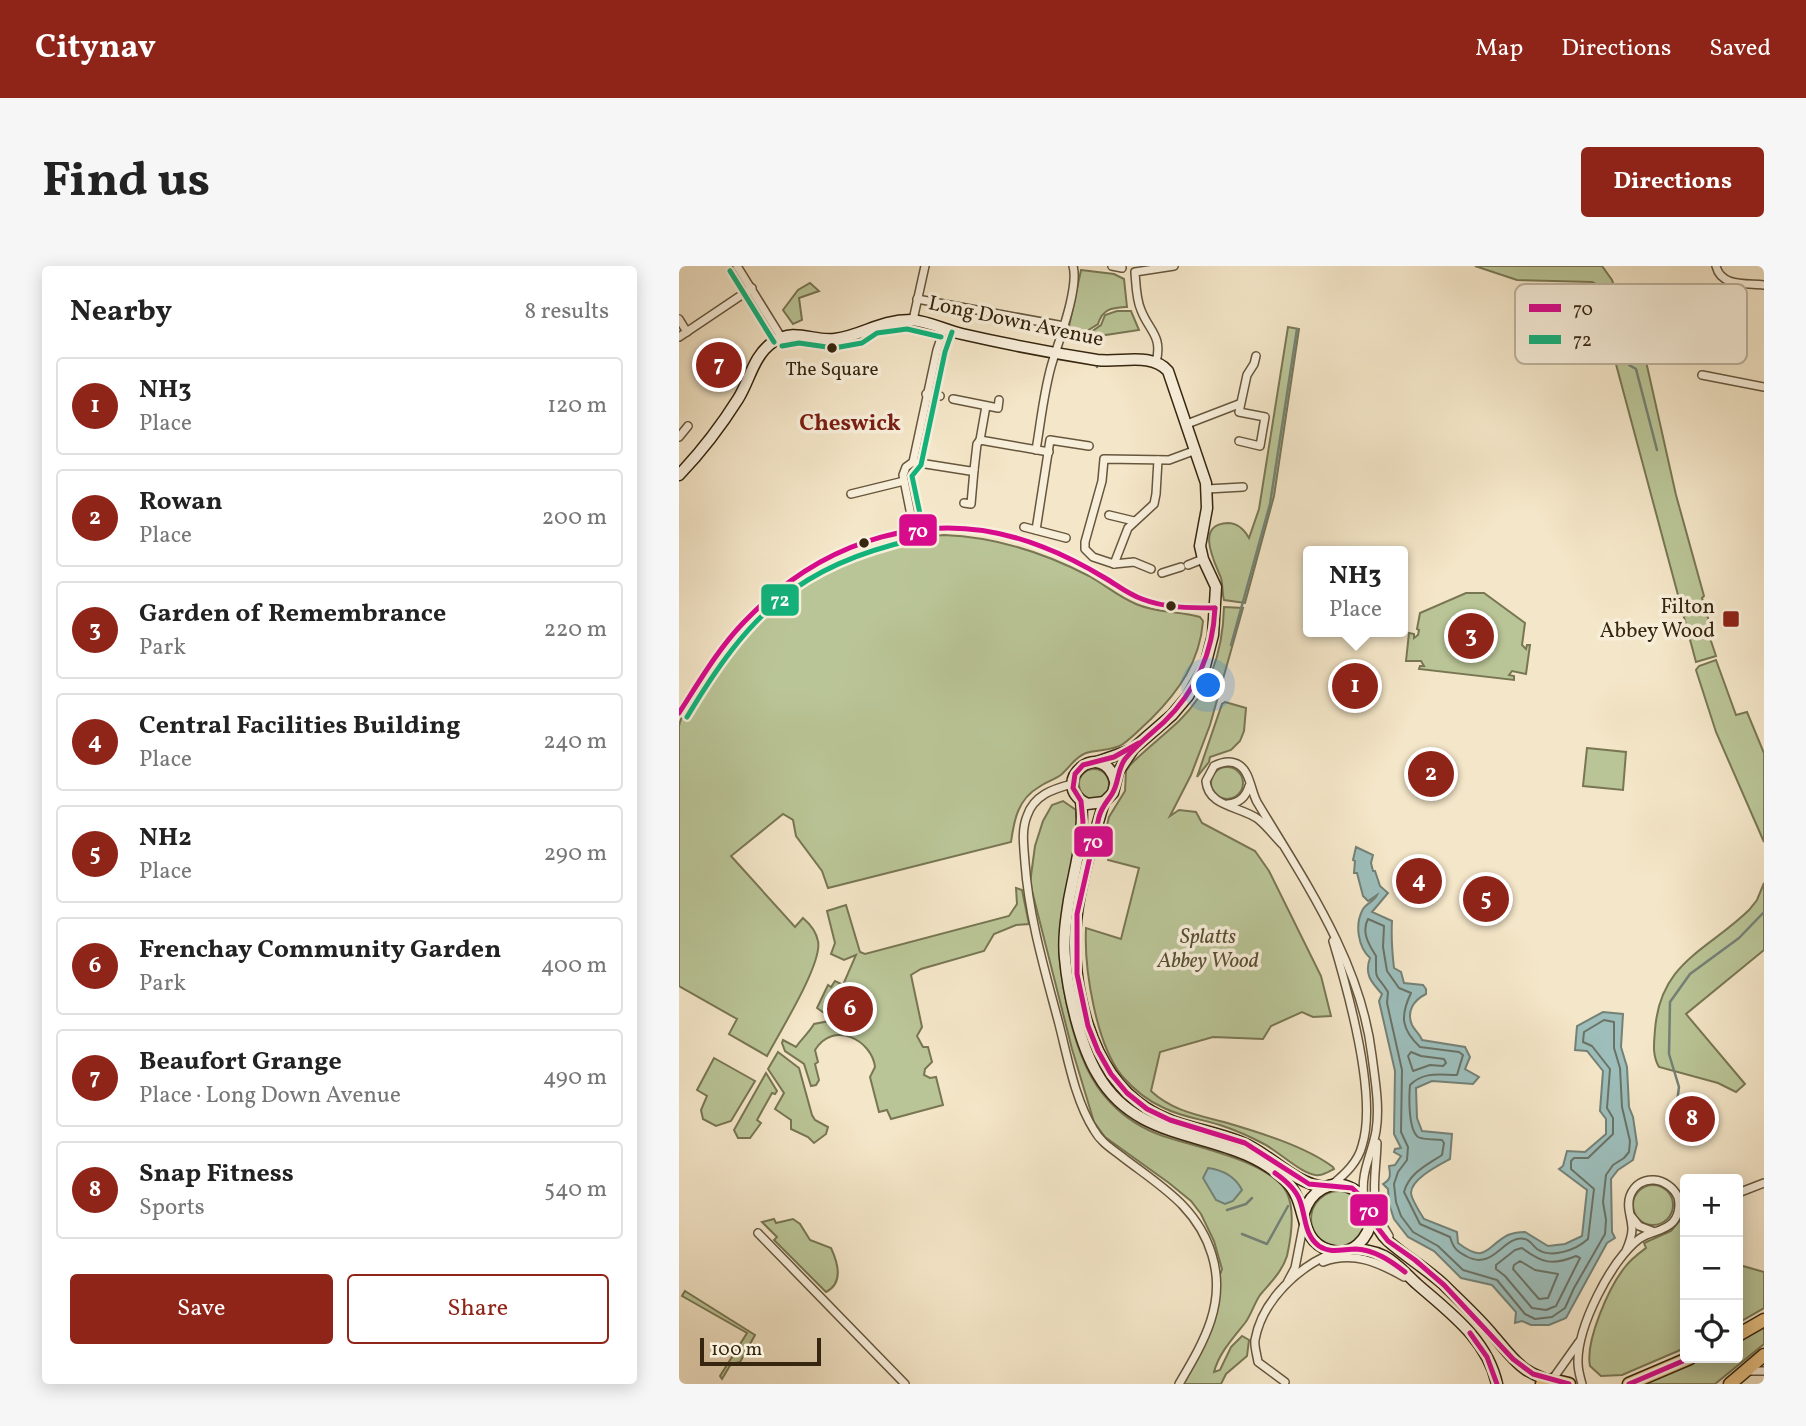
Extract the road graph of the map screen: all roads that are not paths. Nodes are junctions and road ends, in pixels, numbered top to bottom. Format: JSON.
{"nodes":[{"id":1,"x":737,"y":266,"type":"edge"},
{"id":2,"x":925,"y":266,"type":"edge"},
{"id":3,"x":1112,"y":266,"type":"edge"},
{"id":4,"x":1174,"y":266,"type":"edge"},
{"id":5,"x":1716,"y":266,"type":"edge"},
{"id":6,"x":1074,"y":267,"type":"edge"},
{"id":7,"x":1122,"y":268,"type":"dead end"},
{"id":8,"x":1764,"y":285,"type":"edge"},
{"id":9,"x":752,"y":288,"type":"junction"},
{"id":10,"x":917,"y":299,"type":"junction"},
{"id":11,"x":679,"y":319,"type":"edge"},
{"id":12,"x":913,"y":320,"type":"junction"},
{"id":13,"x":1064,"y":326,"type":"junction"},
{"id":14,"x":944,"y":329,"type":"junction"},
{"id":15,"x":687,"y":331,"type":"junction"},
{"id":16,"x":679,"y":337,"type":"edge"},
{"id":17,"x":781,"y":337,"type":"junction"},
{"id":18,"x":1057,"y":352,"type":"junction"},
{"id":19,"x":1256,"y":356,"type":"dead end"},
{"id":20,"x":1156,"y":362,"type":"junction"},
{"id":21,"x":1702,"y":375,"type":"dead end"},
{"id":22,"x":1764,"y":387,"type":"edge"},
{"id":23,"x":926,"y":394,"type":"junction"},
{"id":24,"x":940,"y":396,"type":"dead end"},
{"id":25,"x":953,"y":400,"type":"dead end"},
{"id":26,"x":999,"y":400,"type":"dead end"},
{"id":27,"x":1239,"y":404,"type":"junction"},
{"id":28,"x":986,"y":406,"type":"junction"},
{"id":29,"x":1187,"y":424,"type":"junction"},
{"id":30,"x":688,"y":426,"type":"dead end"},
{"id":31,"x":679,"y":437,"type":"edge"},
{"id":32,"x":980,"y":440,"type":"junction"},
{"id":33,"x":1239,"y":441,"type":"dead end"},
{"id":34,"x":1089,"y":446,"type":"dead end"},
{"id":35,"x":1036,"y":450,"type":"junction"},
{"id":36,"x":1196,"y":450,"type":"junction"},
{"id":37,"x":1049,"y":452,"type":"junction"},
{"id":38,"x":1158,"y":460,"type":"junction"},
{"id":39,"x":913,"y":462,"type":"junction"},
{"id":40,"x":974,"y":470,"type":"junction"},
{"id":41,"x":679,"y":474,"type":"edge"},
{"id":42,"x":904,"y":481,"type":"junction"},
{"id":43,"x":1243,"y":487,"type":"dead end"},
{"id":44,"x":1207,"y":489,"type":"junction"},
{"id":45,"x":851,"y":494,"type":"dead end"},
{"id":46,"x":964,"y":503,"type":"dead end"},
{"id":47,"x":1109,"y":515,"type":"dead end"},
{"id":48,"x":1134,"y":521,"type":"junction"},
{"id":49,"x":1024,"y":527,"type":"dead end"},
{"id":50,"x":914,"y":530,"type":"dead end"},
{"id":51,"x":1036,"y":530,"type":"junction"},
{"id":52,"x":1066,"y":538,"type":"dead end"},
{"id":53,"x":1203,"y":559,"type":"junction"},
{"id":54,"x":1114,"y":564,"type":"junction"},
{"id":55,"x":1151,"y":569,"type":"dead end"},
{"id":56,"x":1162,"y":572,"type":"dead end"},
{"id":57,"x":1134,"y":748,"type":"junction"},
{"id":58,"x":1097,"y":762,"type":"junction"},
{"id":59,"x":1115,"y":781,"type":"junction"},
{"id":60,"x":1072,"y":784,"type":"junction"},
{"id":61,"x":1249,"y":785,"type":"junction"},
{"id":62,"x":1081,"y":801,"type":"junction"},
{"id":63,"x":1104,"y":802,"type":"junction"},
{"id":64,"x":1227,"y":804,"type":"junction"},
{"id":65,"x":1282,"y":844,"type":"junction"},
{"id":66,"x":1328,"y":924,"type":"junction"},
{"id":67,"x":1377,"y":1128,"type":"junction"},
{"id":68,"x":1764,"y":1183,"type":"edge"},
{"id":69,"x":1328,"y":1186,"type":"junction"},
{"id":70,"x":1743,"y":1191,"type":"edge"},
{"id":71,"x":1676,"y":1192,"type":"junction"},
{"id":72,"x":1680,"y":1194,"type":"edge"},
{"id":73,"x":1365,"y":1199,"type":"junction"},
{"id":74,"x":1678,"y":1214,"type":"joint"},
{"id":75,"x":1630,"y":1215,"type":"junction"},
{"id":76,"x":1371,"y":1217,"type":"junction"},
{"id":77,"x":1303,"y":1219,"type":"junction"},
{"id":78,"x":1653,"y":1231,"type":"junction"},
{"id":79,"x":758,"y":1233,"type":"dead end"},
{"id":80,"x":1352,"y":1249,"type":"junction"},
{"id":81,"x":1402,"y":1251,"type":"junction"},
{"id":82,"x":1626,"y":1251,"type":"junction"},
{"id":83,"x":1335,"y":1252,"type":"junction"},
{"id":84,"x":1302,"y":1272,"type":"junction"},
{"id":85,"x":1417,"y":1284,"type":"junction"},
{"id":86,"x":1286,"y":1285,"type":"junction"},
{"id":87,"x":1764,"y":1320,"type":"edge"},
{"id":88,"x":1743,"y":1332,"type":"edge"},
{"id":89,"x":1582,"y":1339,"type":"junction"},
{"id":90,"x":1764,"y":1355,"type":"edge"},
{"id":91,"x":1680,"y":1362,"type":"edge"},
{"id":92,"x":1746,"y":1371,"type":"junction"},
{"id":93,"x":1764,"y":1371,"type":"edge"},
{"id":94,"x":1285,"y":1382,"type":"dead end"},
{"id":95,"x":1548,"y":1382,"type":"edge"},
{"id":96,"x":905,"y":1384,"type":"edge"},
{"id":97,"x":1179,"y":1384,"type":"edge"},
{"id":98,"x":1497,"y":1384,"type":"edge"},
{"id":99,"x":1569,"y":1384,"type":"edge"},
{"id":100,"x":1582,"y":1384,"type":"edge"},
{"id":101,"x":1629,"y":1384,"type":"edge"},
{"id":102,"x":1730,"y":1384,"type":"edge"}],
"edges":[{"from":1,"to":9,"type":"street"},
{"from":2,"to":10,"type":"street"},
{"from":3,"to":7,"type":"street"},
{"from":4,"to":20,"type":"street"},
{"from":5,"to":8,"type":"street"},
{"from":6,"to":13,"type":"street"},
{"from":9,"to":15,"type":"street"},
{"from":9,"to":17,"type":"street"},
{"from":10,"to":12,"type":"street"},
{"from":10,"to":13,"type":"street"},
{"from":11,"to":15,"type":"street"},
{"from":12,"to":14,"type":"street","name":"Long Down Avenue"},
{"from":12,"to":17,"type":"street","name":"Long Down Avenue"},
{"from":13,"to":18,"type":"street"},
{"from":14,"to":18,"type":"street","name":"Long Down Avenue"},
{"from":14,"to":23,"type":"street"},
{"from":15,"to":16,"type":"street"},
{"from":17,"to":41,"type":"street"},
{"from":18,"to":20,"type":"street","name":"Long Down Avenue"},
{"from":18,"to":35,"type":"street"},
{"from":19,"to":27,"type":"street"},
{"from":20,"to":29,"type":"street"},
{"from":21,"to":22,"type":"street"},
{"from":23,"to":24,"type":"street"},
{"from":23,"to":39,"type":"street"},
{"from":25,"to":28,"type":"street"},
{"from":26,"to":28,"type":"street"},
{"from":27,"to":29,"type":"street"},
{"from":27,"to":33,"type":"street"},
{"from":28,"to":32,"type":"street"},
{"from":29,"to":36,"type":"street"},
{"from":30,"to":31,"type":"street"},
{"from":32,"to":35,"type":"street"},
{"from":32,"to":40,"type":"street"},
{"from":34,"to":37,"type":"street"},
{"from":35,"to":37,"type":"street"},
{"from":36,"to":38,"type":"street"},
{"from":36,"to":44,"type":"street"},
{"from":37,"to":51,"type":"street"},
{"from":38,"to":48,"type":"street"},
{"from":38,"to":54,"type":"street"},
{"from":39,"to":40,"type":"street"},
{"from":39,"to":42,"type":"street"},
{"from":40,"to":46,"type":"street"},
{"from":42,"to":45,"type":"street"},
{"from":42,"to":50,"type":"street"},
{"from":43,"to":44,"type":"street"},
{"from":44,"to":53,"type":"street"},
{"from":47,"to":48,"type":"street"},
{"from":48,"to":54,"type":"street"},
{"from":49,"to":51,"type":"street"},
{"from":51,"to":52,"type":"street"},
{"from":53,"to":56,"type":"street"},
{"from":53,"to":57,"type":"street"},
{"from":54,"to":55,"type":"street"},
{"from":57,"to":58,"type":"street"},
{"from":57,"to":59,"type":"street"},
{"from":58,"to":59,"type":"street"},
{"from":58,"to":60,"type":"street"},
{"from":59,"to":63,"type":"street"},
{"from":60,"to":62,"type":"street"},
{"from":60,"to":97,"type":"street"},
{"from":61,"to":64,"type":"street"},
{"from":61,"to":64,"type":"street"},
{"from":61,"to":65,"type":"street"},
{"from":62,"to":63,"type":"street"},
{"from":62,"to":77,"type":"street"},
{"from":63,"to":69,"type":"street"},
{"from":64,"to":65,"type":"street"},
{"from":65,"to":66,"type":"street"},
{"from":66,"to":67,"type":"street"},
{"from":66,"to":69,"type":"street"},
{"from":67,"to":73,"type":"street"},
{"from":67,"to":81,"type":"street"},
{"from":68,"to":70,"type":"street"},
{"from":69,"to":73,"type":"street"},
{"from":69,"to":77,"type":"street"},
{"from":71,"to":72,"type":"street"},
{"from":71,"to":74,"type":"street"},
{"from":71,"to":75,"type":"street"},
{"from":73,"to":76,"type":"street"},
{"from":74,"to":78,"type":"street"},
{"from":75,"to":78,"type":"street"},
{"from":75,"to":82,"type":"street"},
{"from":76,"to":80,"type":"street"},
{"from":76,"to":81,"type":"street"},
{"from":77,"to":83,"type":"street"},
{"from":77,"to":86,"type":"street"},
{"from":78,"to":82,"type":"street"},
{"from":79,"to":96,"type":"street"},
{"from":80,"to":83,"type":"street"},
{"from":80,"to":85,"type":"street"},
{"from":81,"to":95,"type":"street"},
{"from":82,"to":89,"type":"street"},
{"from":83,"to":84,"type":"street"},
{"from":84,"to":85,"type":"street"},
{"from":84,"to":86,"type":"street"},
{"from":85,"to":98,"type":"street"},
{"from":86,"to":94,"type":"street"},
{"from":87,"to":88,"type":"main road"},
{"from":89,"to":95,"type":"street"},
{"from":89,"to":100,"type":"street"},
{"from":90,"to":92,"type":"main road"},
{"from":91,"to":101,"type":"main road"},
{"from":92,"to":93,"type":"street"},
{"from":92,"to":102,"type":"main road"},
{"from":95,"to":99,"type":"main road"}]}
